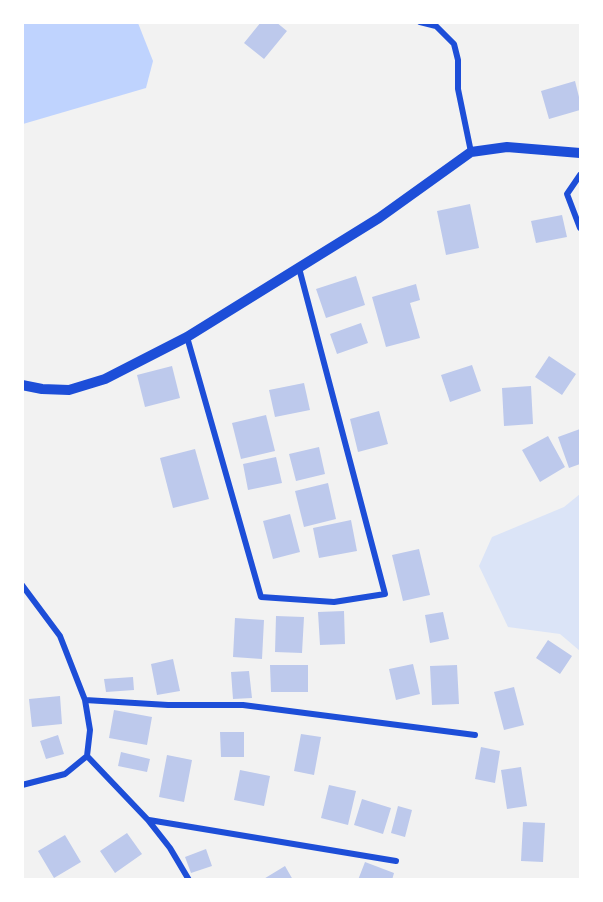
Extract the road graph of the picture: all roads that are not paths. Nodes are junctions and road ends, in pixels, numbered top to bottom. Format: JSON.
{"nodes":[{"id":1,"x":420,"y":22,"type":"edge"},
{"id":2,"x":471,"y":152,"type":"junction"},
{"id":3,"x":580,"y":153,"type":"edge"},
{"id":4,"x":580,"y":175,"type":"edge"},
{"id":5,"x":580,"y":228,"type":"edge"},
{"id":6,"x":299,"y":268,"type":"junction"},
{"id":7,"x":187,"y":337,"type":"junction"},
{"id":8,"x":22,"y":386,"type":"edge"},
{"id":9,"x":22,"y":585,"type":"edge"},
{"id":10,"x":85,"y":700,"type":"junction"},
{"id":11,"x":475,"y":735,"type":"dead end"},
{"id":12,"x":87,"y":756,"type":"junction"},
{"id":13,"x":22,"y":785,"type":"edge"},
{"id":14,"x":148,"y":820,"type":"junction"},
{"id":15,"x":396,"y":861,"type":"dead end"},
{"id":16,"x":189,"y":879,"type":"edge"}],
"edges":[{"from":1,"to":2,"type":"street"},
{"from":2,"to":3,"type":"street"},
{"from":2,"to":6,"type":"street"},
{"from":4,"to":5,"type":"street"},
{"from":6,"to":7,"type":"street"},
{"from":6,"to":7,"type":"street"},
{"from":7,"to":8,"type":"street"},
{"from":9,"to":10,"type":"street"},
{"from":10,"to":11,"type":"street"},
{"from":10,"to":12,"type":"street"},
{"from":12,"to":13,"type":"street"},
{"from":12,"to":14,"type":"street"},
{"from":14,"to":15,"type":"street"},
{"from":14,"to":16,"type":"street"}]}
